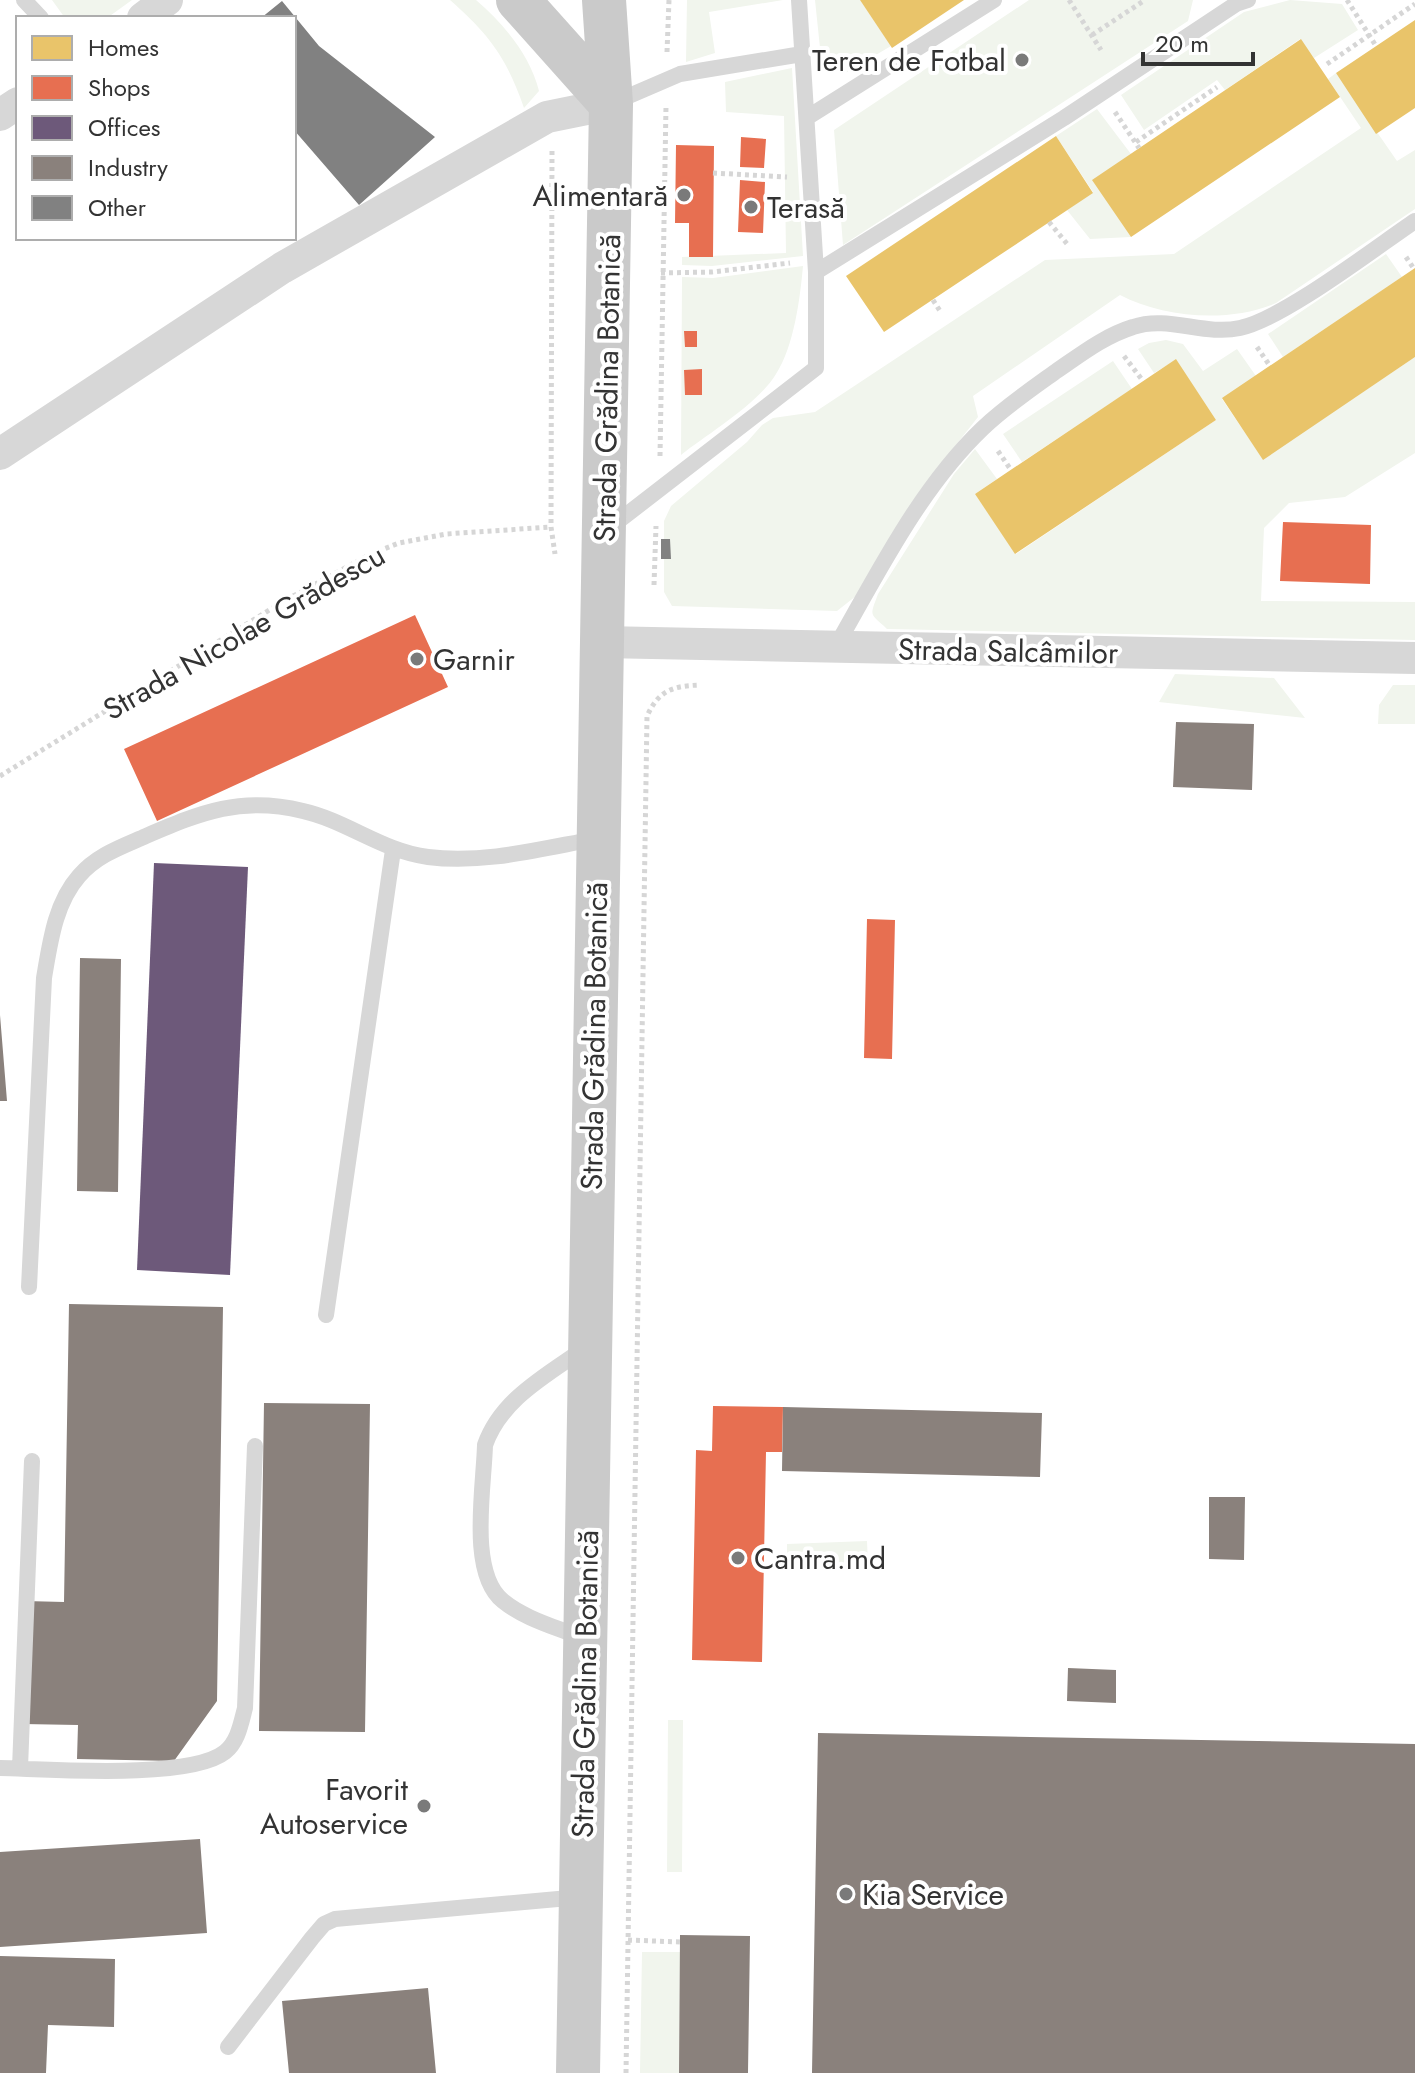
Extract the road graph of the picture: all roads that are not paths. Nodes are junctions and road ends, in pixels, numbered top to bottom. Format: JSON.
{"nodes":[{"id":1,"x":24,"y":0,"type":"edge"},
{"id":2,"x":167,"y":0,"type":"edge"},
{"id":3,"x":518,"y":0,"type":"edge"},
{"id":4,"x":604,"y":0,"type":"edge"},
{"id":5,"x":799,"y":0,"type":"edge"},
{"id":6,"x":994,"y":0,"type":"edge"},
{"id":7,"x":1240,"y":1,"type":"edge"},
{"id":8,"x":39,"y":16,"type":"edge"},
{"id":9,"x":146,"y":16,"type":"edge"},
{"id":10,"x":802,"y":54,"type":"junction"},
{"id":11,"x":611,"y":104,"type":"junction"},
{"id":12,"x":808,"y":117,"type":"junction"},
{"id":13,"x":1415,"y":221,"type":"edge"},
{"id":14,"x":816,"y":266,"type":"junction"},
{"id":15,"x":0,"y":454,"type":"edge"},
{"id":16,"x":605,"y":531,"type":"junction"},
{"id":17,"x":602,"y":642,"type":"junction"},
{"id":18,"x":835,"y":648,"type":"junction"},
{"id":19,"x":1415,"y":658,"type":"edge"},
{"id":20,"x":597,"y":839,"type":"junction"},
{"id":21,"x":393,"y":850,"type":"junction"},
{"id":22,"x":29,"y":1287,"type":"dead end"},
{"id":23,"x":326,"y":1315,"type":"dead end"},
{"id":24,"x":589,"y":1344,"type":"junction"},
{"id":25,"x":255,"y":1446,"type":"dead end"},
{"id":26,"x":32,"y":1461,"type":"dead end"},
{"id":27,"x":585,"y":1640,"type":"junction"},
{"id":28,"x":0,"y":1768,"type":"edge"},
{"id":29,"x":20,"y":1768,"type":"junction"},
{"id":30,"x":582,"y":1896,"type":"junction"},
{"id":31,"x":228,"y":2047,"type":"dead end"},
{"id":32,"x":578,"y":2073,"type":"edge"}],
"edges":[{"from":1,"to":8,"type":"lane"},
{"from":2,"to":9,"type":"street"},
{"from":3,"to":11,"type":"main road"},
{"from":4,"to":11,"type":"main road","name":"Strada Grădina Botanică"},
{"from":5,"to":10,"type":"lane"},
{"from":6,"to":12,"type":"lane"},
{"from":7,"to":14,"type":"lane"},
{"from":10,"to":11,"type":"lane"},
{"from":10,"to":12,"type":"lane"},
{"from":11,"to":15,"type":"street"},
{"from":11,"to":16,"type":"main road","name":"Strada Grădina Botanică"},
{"from":12,"to":14,"type":"lane"},
{"from":13,"to":18,"type":"lane"},
{"from":14,"to":16,"type":"lane"},
{"from":16,"to":17,"type":"main road","name":"Strada Grădina Botanică"},
{"from":17,"to":18,"type":"street","name":"Strada Salcâmilor"},
{"from":17,"to":20,"type":"main road","name":"Strada Grădina Botanică"},
{"from":18,"to":19,"type":"street","name":"Strada Salcâmilor"},
{"from":20,"to":21,"type":"lane"},
{"from":20,"to":24,"type":"main road","name":"Strada Grădina Botanică"},
{"from":21,"to":22,"type":"lane"},
{"from":21,"to":23,"type":"lane"},
{"from":24,"to":27,"type":"main road","name":"Strada Grădina Botanică"},
{"from":24,"to":27,"type":"lane"},
{"from":25,"to":29,"type":"lane"},
{"from":26,"to":29,"type":"lane"},
{"from":27,"to":30,"type":"main road","name":"Strada Grădina Botanică"},
{"from":28,"to":29,"type":"lane"},
{"from":30,"to":31,"type":"lane"},
{"from":30,"to":32,"type":"main road","name":"Strada Grădina Botanică"}]}
